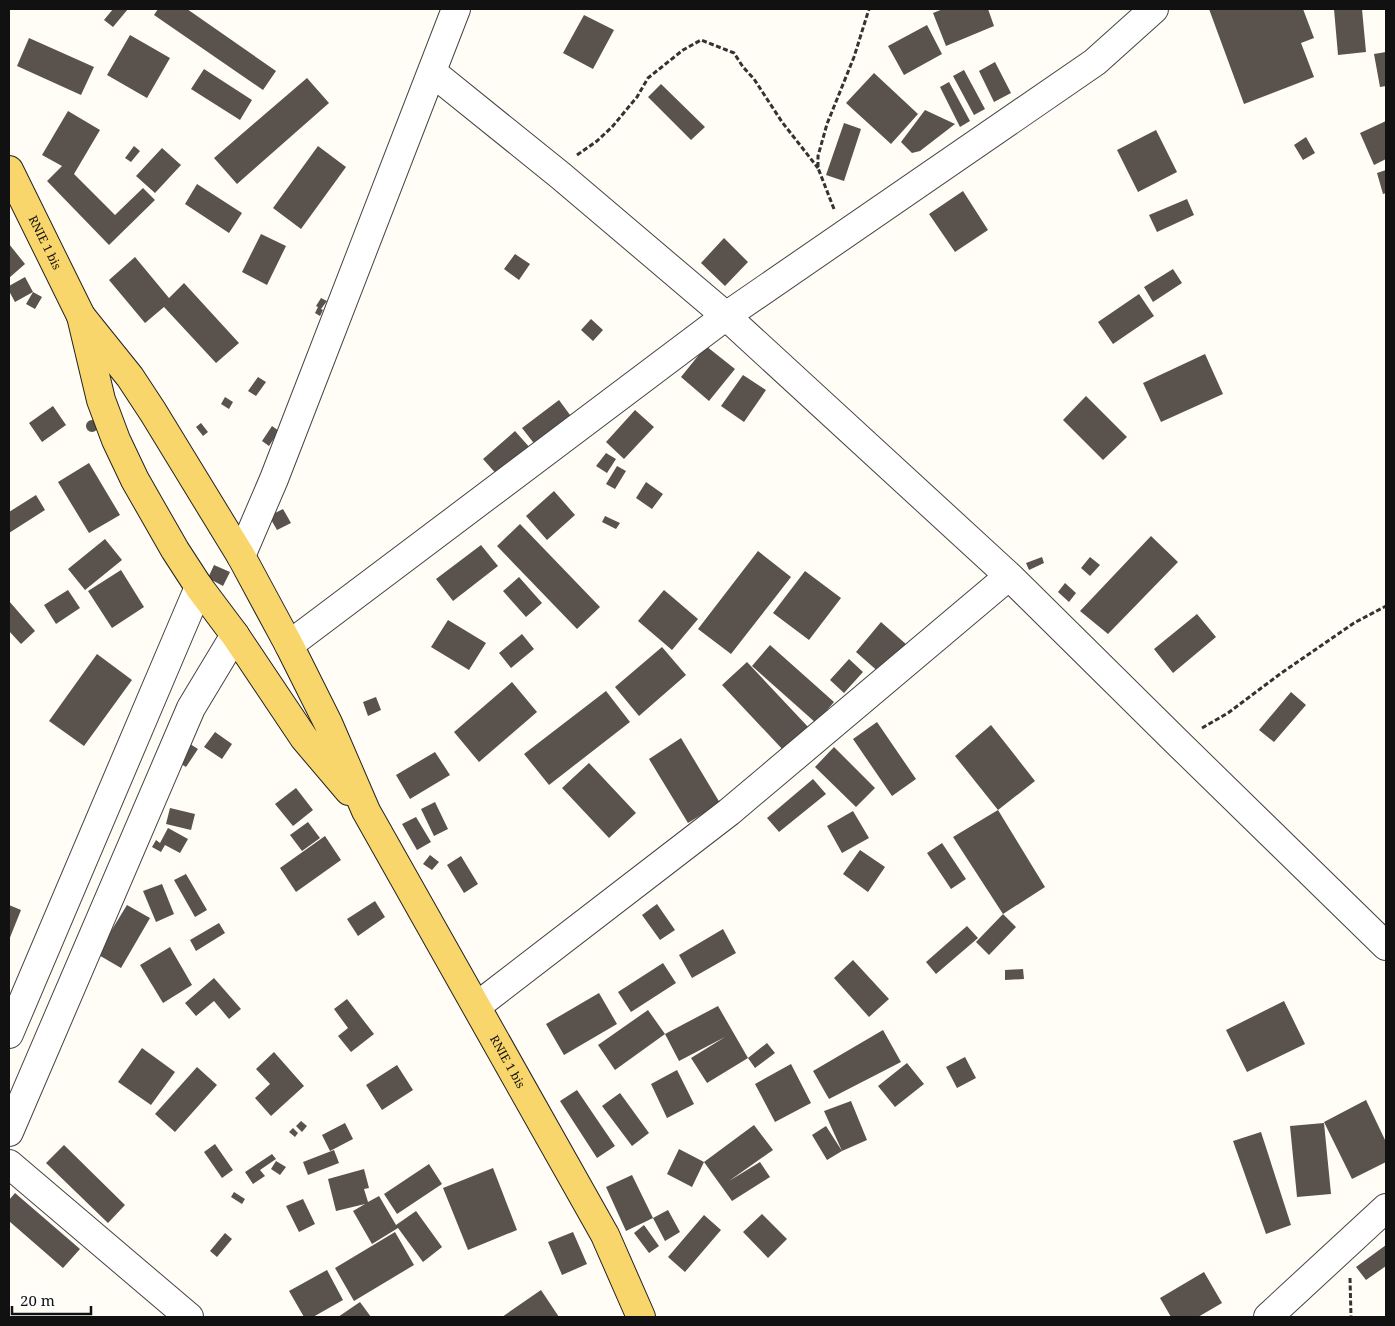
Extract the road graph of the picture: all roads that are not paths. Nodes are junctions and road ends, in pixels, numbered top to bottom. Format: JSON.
{"nodes":[{"id":1,"x":456,"y":9,"type":"edge"},
{"id":2,"x":1154,"y":9,"type":"edge"},
{"id":3,"x":432,"y":72,"type":"junction"},
{"id":4,"x":9,"y":170,"type":"edge"},
{"id":5,"x":80,"y":316,"type":"junction"},
{"id":6,"x":726,"y":316,"type":"junction"},
{"id":7,"x":241,"y":556,"type":"junction"},
{"id":8,"x":1010,"y":576,"type":"junction"},
{"id":9,"x":200,"y":587,"type":"junction"},
{"id":10,"x":236,"y":635,"type":"junction"},
{"id":11,"x":289,"y":645,"type":"junction"},
{"id":12,"x":366,"y":811,"type":"junction"},
{"id":13,"x":1386,"y":946,"type":"edge"},
{"id":14,"x":477,"y":1006,"type":"junction"},
{"id":15,"x":9,"y":1034,"type":"edge"},
{"id":16,"x":9,"y":1132,"type":"edge"},
{"id":17,"x":9,"y":1164,"type":"edge"},
{"id":18,"x":1386,"y":1208,"type":"edge"},
{"id":19,"x":189,"y":1317,"type":"edge"},
{"id":20,"x":641,"y":1317,"type":"edge"},
{"id":21,"x":1268,"y":1317,"type":"edge"}],
"edges":[{"from":1,"to":3,"type":"street"},
{"from":2,"to":6,"type":"street"},
{"from":3,"to":6,"type":"street"},
{"from":3,"to":7,"type":"street"},
{"from":4,"to":5,"type":"main road","name":"RNIE 1 bis"},
{"from":5,"to":7,"type":"main road"},
{"from":5,"to":9,"type":"main road"},
{"from":6,"to":8,"type":"street"},
{"from":6,"to":11,"type":"street"},
{"from":7,"to":11,"type":"main road"},
{"from":8,"to":13,"type":"street"},
{"from":8,"to":14,"type":"street"},
{"from":9,"to":10,"type":"main road"},
{"from":9,"to":15,"type":"street"},
{"from":10,"to":12,"type":"main road"},
{"from":10,"to":16,"type":"street"},
{"from":11,"to":12,"type":"main road"},
{"from":12,"to":14,"type":"main road","name":"RNIE 1 bis"},
{"from":14,"to":20,"type":"main road","name":"RNIE 1 bis"},
{"from":17,"to":19,"type":"street"},
{"from":18,"to":21,"type":"street"}]}
